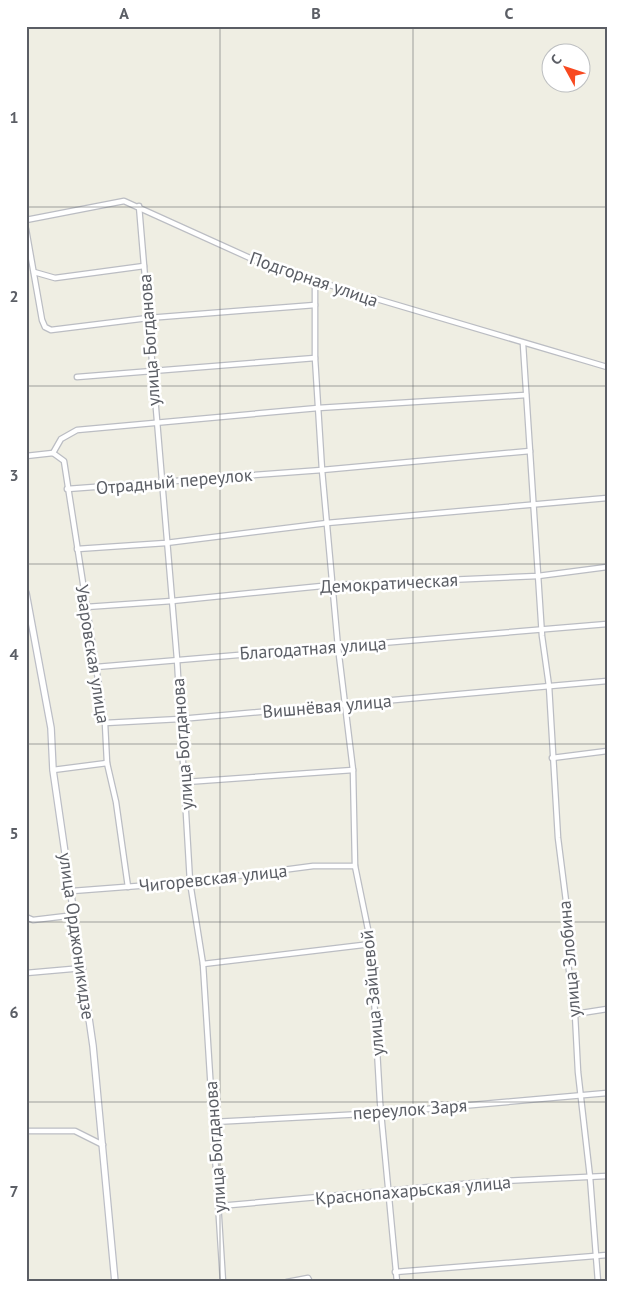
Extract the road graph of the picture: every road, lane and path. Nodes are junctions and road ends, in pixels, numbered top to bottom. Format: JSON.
{"nodes":[{"id":1,"x":139,"y":206,"type":"junction"},
{"id":2,"x":26,"y":220,"type":"edge"},
{"id":3,"x":26,"y":229,"type":"edge"},
{"id":4,"x":144,"y":266,"type":"junction"},
{"id":5,"x":34,"y":272,"type":"junction"},
{"id":6,"x":315,"y":282,"type":"junction"},
{"id":7,"x":315,"y":305,"type":"junction"},
{"id":8,"x":148,"y":318,"type":"junction"},
{"id":9,"x":523,"y":344,"type":"junction"},
{"id":10,"x":315,"y":358,"type":"junction"},
{"id":11,"x":607,"y":367,"type":"edge"},
{"id":12,"x":153,"y":372,"type":"junction"},
{"id":13,"x":77,"y":377,"type":"dead end"},
{"id":14,"x":526,"y":395,"type":"junction"},
{"id":15,"x":318,"y":408,"type":"junction"},
{"id":16,"x":155,"y":422,"type":"junction"},
{"id":17,"x":530,"y":451,"type":"junction"},
{"id":18,"x":53,"y":453,"type":"junction"},
{"id":19,"x":26,"y":456,"type":"edge"},
{"id":20,"x":322,"y":470,"type":"junction"},
{"id":21,"x":161,"y":483,"type":"junction"},
{"id":22,"x":67,"y":489,"type":"junction"},
{"id":23,"x":607,"y":498,"type":"edge"},
{"id":24,"x":534,"y":503,"type":"junction"},
{"id":25,"x":327,"y":522,"type":"junction"},
{"id":26,"x":166,"y":543,"type":"junction"},
{"id":27,"x":77,"y":549,"type":"junction"},
{"id":28,"x":607,"y":567,"type":"edge"},
{"id":29,"x":538,"y":576,"type":"junction"},
{"id":30,"x":332,"y":585,"type":"junction"},
{"id":31,"x":26,"y":593,"type":"edge"},
{"id":32,"x":172,"y":602,"type":"junction"},
{"id":33,"x":86,"y":607,"type":"junction"},
{"id":34,"x":607,"y":624,"type":"edge"},
{"id":35,"x":542,"y":630,"type":"junction"},
{"id":36,"x":338,"y":647,"type":"junction"},
{"id":37,"x":177,"y":659,"type":"junction"},
{"id":38,"x":96,"y":666,"type":"junction"},
{"id":39,"x":607,"y":681,"type":"edge"},
{"id":40,"x":549,"y":686,"type":"junction"},
{"id":41,"x":344,"y":704,"type":"junction"},
{"id":42,"x":180,"y":719,"type":"junction"},
{"id":43,"x":105,"y":723,"type":"junction"},
{"id":44,"x":607,"y":751,"type":"edge"},
{"id":45,"x":552,"y":758,"type":"junction"},
{"id":46,"x":107,"y":763,"type":"junction"},
{"id":47,"x":53,"y":770,"type":"junction"},
{"id":48,"x":353,"y":770,"type":"junction"},
{"id":49,"x":186,"y":782,"type":"junction"},
{"id":50,"x":355,"y":866,"type":"junction"},
{"id":51,"x":190,"y":882,"type":"junction"},
{"id":52,"x":128,"y":887,"type":"junction"},
{"id":53,"x":72,"y":891,"type":"junction"},
{"id":54,"x":75,"y":915,"type":"junction"},
{"id":55,"x":26,"y":917,"type":"edge"},
{"id":56,"x":371,"y":944,"type":"junction"},
{"id":57,"x":203,"y":964,"type":"junction"},
{"id":58,"x":83,"y":968,"type":"junction"},
{"id":59,"x":26,"y":973,"type":"edge"},
{"id":60,"x":607,"y":1009,"type":"edge"},
{"id":61,"x":575,"y":1014,"type":"junction"},
{"id":62,"x":607,"y":1093,"type":"edge"},
{"id":63,"x":580,"y":1096,"type":"junction"},
{"id":64,"x":382,"y":1113,"type":"junction"},
{"id":65,"x":213,"y":1122,"type":"junction"},
{"id":66,"x":26,"y":1131,"type":"edge"},
{"id":67,"x":104,"y":1145,"type":"junction"},
{"id":68,"x":607,"y":1176,"type":"edge"},
{"id":69,"x":590,"y":1177,"type":"junction"},
{"id":70,"x":390,"y":1193,"type":"junction"},
{"id":71,"x":218,"y":1206,"type":"junction"},
{"id":72,"x":607,"y":1255,"type":"edge"},
{"id":73,"x":596,"y":1258,"type":"junction"},
{"id":74,"x":395,"y":1272,"type":"junction"},
{"id":75,"x":115,"y":1282,"type":"edge"},
{"id":76,"x":223,"y":1282,"type":"edge"},
{"id":77,"x":287,"y":1282,"type":"edge"},
{"id":78,"x":310,"y":1282,"type":"edge"},
{"id":79,"x":397,"y":1282,"type":"edge"},
{"id":80,"x":598,"y":1282,"type":"edge"}],
"edges":[{"from":1,"to":2,"type":"street","name":"Подгорная улица"},
{"from":1,"to":4,"type":"street","name":"улица Богданова"},
{"from":1,"to":6,"type":"street","name":"Подгорная улица"},
{"from":3,"to":5,"type":"street"},
{"from":4,"to":5,"type":"street"},
{"from":4,"to":8,"type":"street","name":"улица Богданова"},
{"from":5,"to":8,"type":"street"},
{"from":6,"to":7,"type":"street","name":"улица Зайцевой"},
{"from":6,"to":9,"type":"street","name":"Подгорная улица"},
{"from":7,"to":8,"type":"street"},
{"from":7,"to":10,"type":"street","name":"улица Зайцевой"},
{"from":8,"to":12,"type":"street","name":"улица Богданова"},
{"from":9,"to":11,"type":"street","name":"Подгорная улица"},
{"from":9,"to":14,"type":"street","name":"улица Злобина"},
{"from":10,"to":12,"type":"street"},
{"from":10,"to":15,"type":"street","name":"улица Зайцевой"},
{"from":12,"to":13,"type":"street"},
{"from":12,"to":16,"type":"street","name":"улица Богданова"},
{"from":14,"to":15,"type":"street"},
{"from":14,"to":17,"type":"street","name":"улица Злобина"},
{"from":15,"to":16,"type":"street"},
{"from":15,"to":20,"type":"street","name":"улица Зайцевой"},
{"from":16,"to":18,"type":"street"},
{"from":16,"to":21,"type":"street","name":"улица Богданова"},
{"from":17,"to":20,"type":"street","name":"Отрадный переулок"},
{"from":17,"to":24,"type":"street","name":"улица Злобина"},
{"from":18,"to":19,"type":"street"},
{"from":18,"to":22,"type":"street","name":"Уваровская улица"},
{"from":20,"to":21,"type":"street","name":"Отрадный переулок"},
{"from":20,"to":25,"type":"street","name":"улица Зайцевой"},
{"from":21,"to":22,"type":"street","name":"Отрадный переулок"},
{"from":21,"to":26,"type":"street","name":"улица Богданова"},
{"from":22,"to":27,"type":"street","name":"Уваровская улица"},
{"from":23,"to":24,"type":"street"},
{"from":24,"to":25,"type":"street"},
{"from":24,"to":29,"type":"street","name":"улица Злобина"},
{"from":25,"to":26,"type":"street"},
{"from":25,"to":30,"type":"street","name":"улица Зайцевой"},
{"from":26,"to":27,"type":"street"},
{"from":26,"to":32,"type":"street","name":"улица Богданова"},
{"from":27,"to":33,"type":"street","name":"Уваровская улица"},
{"from":28,"to":29,"type":"street","name":"Демократическая"},
{"from":29,"to":30,"type":"street","name":"Демократическая"},
{"from":29,"to":35,"type":"street","name":"улица Злобина"},
{"from":30,"to":32,"type":"street","name":"Демократическая"},
{"from":30,"to":36,"type":"street","name":"улица Зайцевой"},
{"from":31,"to":47,"type":"street","name":"улица Орджоникидзе"},
{"from":32,"to":33,"type":"street","name":"Демократическая"},
{"from":32,"to":37,"type":"street","name":"улица Богданова"},
{"from":33,"to":38,"type":"street","name":"Уваровская улица"},
{"from":34,"to":35,"type":"street","name":"Благодатная улица"},
{"from":35,"to":36,"type":"street","name":"Благодатная улица"},
{"from":35,"to":40,"type":"street","name":"улица Злобина"},
{"from":36,"to":37,"type":"street","name":"Благодатная улица"},
{"from":36,"to":41,"type":"street","name":"улица Зайцевой"},
{"from":37,"to":38,"type":"street","name":"Благодатная улица"},
{"from":37,"to":42,"type":"street","name":"улица Богданова"},
{"from":38,"to":43,"type":"street","name":"Уваровская улица"},
{"from":39,"to":40,"type":"street","name":"Вишнёвая улица"},
{"from":40,"to":41,"type":"street","name":"Вишнёвая улица"},
{"from":40,"to":45,"type":"street","name":"улица Злобина"},
{"from":41,"to":42,"type":"street","name":"Вишнёвая улица"},
{"from":41,"to":48,"type":"street","name":"улица Зайцевой"},
{"from":42,"to":43,"type":"street","name":"Вишнёвая улица"},
{"from":42,"to":49,"type":"street","name":"улица Богданова"},
{"from":43,"to":46,"type":"street","name":"Уваровская улица"},
{"from":44,"to":45,"type":"street"},
{"from":45,"to":61,"type":"street","name":"улица Злобина"},
{"from":46,"to":47,"type":"street"},
{"from":46,"to":52,"type":"street","name":"Уваровская улица"},
{"from":47,"to":53,"type":"street","name":"улица Орджоникидзе"},
{"from":48,"to":49,"type":"street"},
{"from":48,"to":50,"type":"street","name":"улица Зайцевой"},
{"from":49,"to":51,"type":"street","name":"улица Богданова"},
{"from":50,"to":51,"type":"street","name":"Чигоревская улица"},
{"from":50,"to":56,"type":"street","name":"улица Зайцевой"},
{"from":51,"to":52,"type":"street","name":"Чигоревская улица"},
{"from":51,"to":57,"type":"street","name":"улица Богданова"},
{"from":52,"to":53,"type":"street","name":"Чигоревская улица"},
{"from":53,"to":54,"type":"street","name":"улица Орджоникидзе"},
{"from":54,"to":55,"type":"street"},
{"from":54,"to":58,"type":"street","name":"улица Орджоникидзе"},
{"from":56,"to":57,"type":"street"},
{"from":56,"to":64,"type":"street","name":"улица Зайцевой"},
{"from":57,"to":65,"type":"street","name":"улица Богданова"},
{"from":58,"to":59,"type":"street"},
{"from":58,"to":67,"type":"street","name":"улица Орджоникидзе"},
{"from":60,"to":61,"type":"street"},
{"from":61,"to":63,"type":"street","name":"улица Злобина"},
{"from":62,"to":63,"type":"street","name":"переулок Заря"},
{"from":63,"to":64,"type":"street","name":"переулок Заря"},
{"from":63,"to":69,"type":"street","name":"улица Злобина"},
{"from":64,"to":65,"type":"street","name":"переулок Заря"},
{"from":64,"to":70,"type":"street","name":"улица Зайцевой"},
{"from":65,"to":71,"type":"street","name":"улица Богданова"},
{"from":66,"to":67,"type":"street"},
{"from":67,"to":75,"type":"street","name":"улица Орджоникидзе"},
{"from":68,"to":69,"type":"street","name":"Краснопахарьская улица"},
{"from":69,"to":70,"type":"street","name":"Краснопахарьская улица"},
{"from":69,"to":73,"type":"street","name":"улица Злобина"},
{"from":70,"to":71,"type":"street","name":"Краснопахарьская улица"},
{"from":70,"to":74,"type":"street","name":"улица Зайцевой"},
{"from":71,"to":76,"type":"street","name":"улица Богданова"},
{"from":72,"to":73,"type":"street"},
{"from":73,"to":74,"type":"street"},
{"from":73,"to":80,"type":"street","name":"улица Злобина"},
{"from":74,"to":79,"type":"street","name":"улица Зайцевой"},
{"from":77,"to":78,"type":"street"}]}
